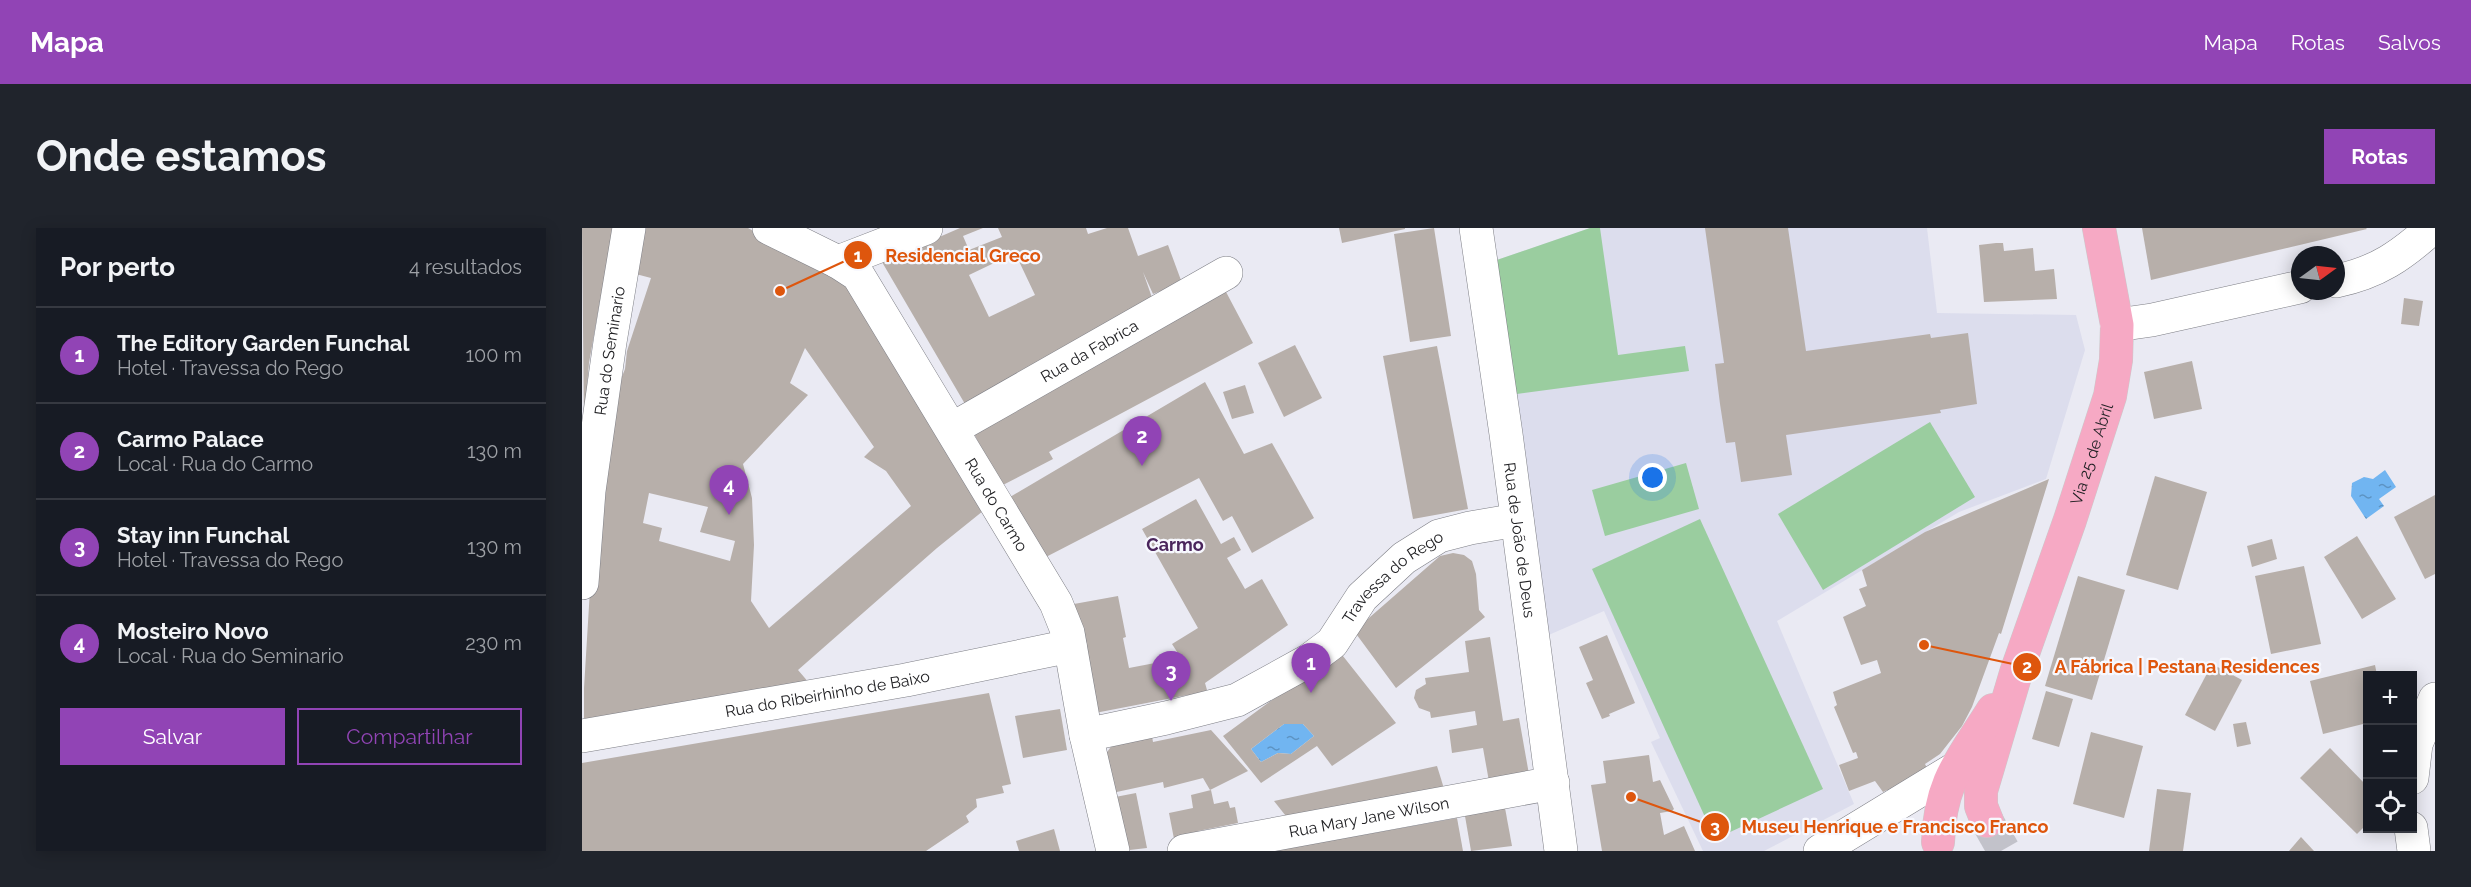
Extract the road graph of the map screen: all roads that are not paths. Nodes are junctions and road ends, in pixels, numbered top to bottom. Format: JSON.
{"nodes":[{"id":1,"x":629,"y":228,"type":"edge"},
{"id":2,"x":769,"y":228,"type":"edge"},
{"id":3,"x":926,"y":228,"type":"edge"},
{"id":4,"x":1476,"y":228,"type":"edge"},
{"id":5,"x":2432,"y":228,"type":"edge"},
{"id":6,"x":2096,"y":233,"type":"edge"},
{"id":7,"x":838,"y":262,"type":"junction"},
{"id":8,"x":1226,"y":273,"type":"dead end"},
{"id":9,"x":2345,"y":279,"type":"edge"},
{"id":10,"x":2291,"y":290,"type":"edge"},
{"id":11,"x":2117,"y":325,"type":"junction"},
{"id":12,"x":952,"y":429,"type":"junction"},
{"id":13,"x":1517,"y":520,"type":"junction"},
{"id":14,"x":582,"y":583,"type":"edge"},
{"id":15,"x":1070,"y":646,"type":"junction"},
{"id":16,"x":2016,"y":673,"type":"junction"},
{"id":17,"x":2435,"y":699,"type":"edge"},
{"id":18,"x":1086,"y":735,"type":"junction"},
{"id":19,"x":582,"y":736,"type":"edge"},
{"id":20,"x":2417,"y":742,"type":"edge"},
{"id":21,"x":1953,"y":770,"type":"junction"},
{"id":22,"x":1553,"y":783,"type":"junction"},
{"id":23,"x":1987,"y":821,"type":"tunnel mouth"},
{"id":24,"x":2412,"y":833,"type":"edge"},
{"id":25,"x":1938,"y":842,"type":"dead end"},
{"id":26,"x":1113,"y":851,"type":"edge"},
{"id":27,"x":1184,"y":851,"type":"edge"},
{"id":28,"x":1561,"y":851,"type":"edge"},
{"id":29,"x":1820,"y":851,"type":"edge"},
{"id":30,"x":2414,"y":851,"type":"edge"}],
"edges":[{"from":1,"to":14,"type":"street","name":"Rua do Seminario"},
{"from":2,"to":7,"type":"street","name":"Rua do Carmo"},
{"from":3,"to":7,"type":"street"},
{"from":4,"to":13,"type":"street","name":"Rua de João de Deus"},
{"from":5,"to":9,"type":"street"},
{"from":6,"to":11,"type":"main road","name":"Via 25 de Abril"},
{"from":7,"to":12,"type":"street","name":"Rua do Carmo"},
{"from":8,"to":12,"type":"street","name":"Rua da Fabrica"},
{"from":10,"to":11,"type":"street"},
{"from":11,"to":16,"type":"main road","name":"Via 25 de Abril"},
{"from":12,"to":15,"type":"street","name":"Rua do Carmo"},
{"from":13,"to":18,"type":"street","name":"Travessa do Rego"},
{"from":13,"to":22,"type":"street","name":"Rua de João de Deus"},
{"from":15,"to":18,"type":"street","name":"Rua do Carmo"},
{"from":15,"to":19,"type":"street","name":"Rua do Ribeirhinho de Baixo"},
{"from":16,"to":21,"type":"main road","name":"Via 25 de Abril"},
{"from":16,"to":23,"type":"main road","name":"Via 25 de Abril"},
{"from":17,"to":20,"type":"street"},
{"from":18,"to":26,"type":"street","name":"Rua do Carmo"},
{"from":21,"to":25,"type":"main road","name":"Via 25 de Abril"},
{"from":21,"to":29,"type":"street"},
{"from":22,"to":27,"type":"street","name":"Rua Mary Jane Wilson"},
{"from":22,"to":28,"type":"street","name":"Rua de João de Deus"},
{"from":24,"to":30,"type":"street"}]}
